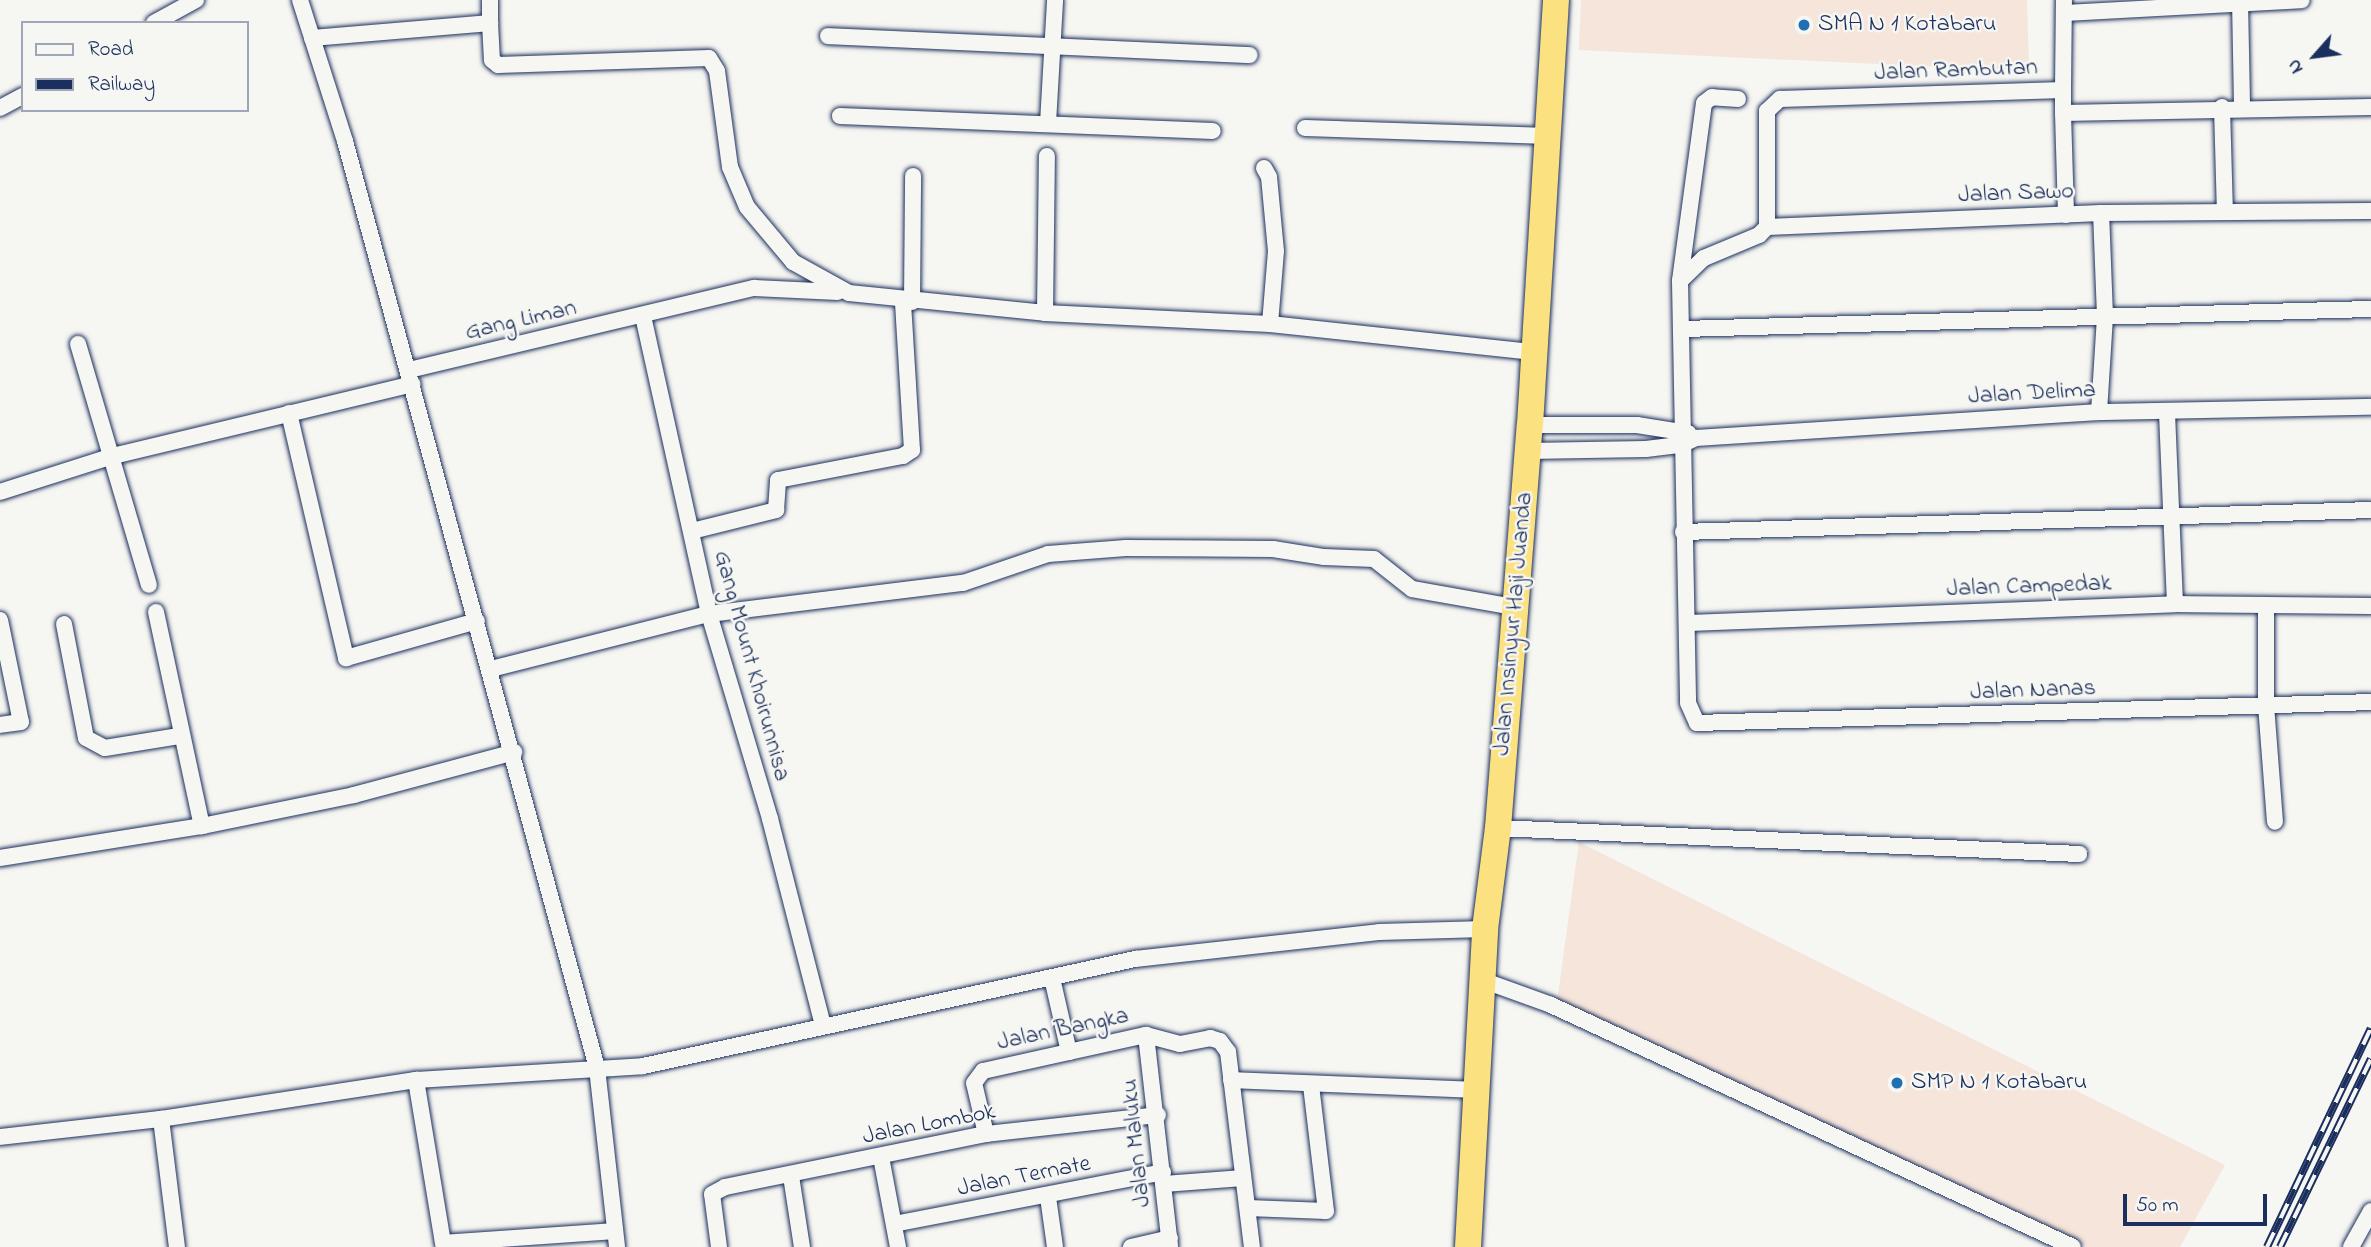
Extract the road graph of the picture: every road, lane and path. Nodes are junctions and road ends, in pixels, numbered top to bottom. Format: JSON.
{"nodes":[{"id":1,"x":196,"y":0,"type":"edge"},
{"id":2,"x":300,"y":0,"type":"edge"},
{"id":3,"x":490,"y":0,"type":"edge"},
{"id":4,"x":1055,"y":0,"type":"edge"},
{"id":5,"x":1556,"y":0,"type":"edge"},
{"id":6,"x":2302,"y":0,"type":"edge"},
{"id":7,"x":2240,"y":1,"type":"edge"},
{"id":8,"x":2064,"y":6,"type":"edge"},
{"id":9,"x":159,"y":21,"type":"edge"},
{"id":10,"x":490,"y":23,"type":"junction"},
{"id":11,"x":828,"y":36,"type":"dead end"},
{"id":12,"x":312,"y":38,"type":"junction"},
{"id":13,"x":1052,"y":48,"type":"junction"},
{"id":14,"x":1250,"y":55,"type":"dead end"},
{"id":15,"x":2063,"y":90,"type":"junction"},
{"id":16,"x":21,"y":97,"type":"edge"},
{"id":17,"x":1738,"y":99,"type":"dead end"},
{"id":18,"x":2222,"y":107,"type":"junction"},
{"id":19,"x":2242,"y":107,"type":"junction"},
{"id":20,"x":2371,"y":107,"type":"edge"},
{"id":21,"x":0,"y":108,"type":"edge"},
{"id":22,"x":2063,"y":113,"type":"junction"},
{"id":23,"x":840,"y":116,"type":"dead end"},
{"id":24,"x":1048,"y":123,"type":"junction"},
{"id":25,"x":1305,"y":128,"type":"dead end"},
{"id":26,"x":1213,"y":131,"type":"dead end"},
{"id":27,"x":1549,"y":136,"type":"junction"},
{"id":28,"x":1047,"y":156,"type":"dead end"},
{"id":29,"x":1264,"y":168,"type":"dead end"},
{"id":30,"x":913,"y":176,"type":"dead end"},
{"id":31,"x":2371,"y":211,"type":"edge"},
{"id":32,"x":2225,"y":212,"type":"junction"},
{"id":33,"x":2101,"y":213,"type":"junction"},
{"id":34,"x":2066,"y":215,"type":"junction"},
{"id":35,"x":1767,"y":227,"type":"junction"},
{"id":36,"x":1680,"y":281,"type":"junction"},
{"id":37,"x":849,"y":293,"type":"junction"},
{"id":38,"x":908,"y":301,"type":"junction"},
{"id":39,"x":2371,"y":309,"type":"edge"},
{"id":40,"x":1045,"y":313,"type":"junction"},
{"id":41,"x":643,"y":316,"type":"junction"},
{"id":42,"x":2105,"y":316,"type":"junction"},
{"id":43,"x":1270,"y":324,"type":"junction"},
{"id":44,"x":1683,"y":329,"type":"junction"},
{"id":45,"x":78,"y":344,"type":"dead end"},
{"id":46,"x":1534,"y":352,"type":"junction"},
{"id":47,"x":410,"y":377,"type":"junction"},
{"id":48,"x":2371,"y":407,"type":"edge"},
{"id":49,"x":2099,"y":412,"type":"junction"},
{"id":50,"x":289,"y":413,"type":"junction"},
{"id":51,"x":2167,"y":413,"type":"junction"},
{"id":52,"x":1530,"y":425,"type":"junction"},
{"id":53,"x":1686,"y":437,"type":"junction"},
{"id":54,"x":1527,"y":451,"type":"junction"},
{"id":55,"x":113,"y":456,"type":"junction"},
{"id":56,"x":0,"y":492,"type":"edge"},
{"id":57,"x":2371,"y":510,"type":"edge"},
{"id":58,"x":2169,"y":518,"type":"junction"},
{"id":59,"x":692,"y":531,"type":"junction"},
{"id":60,"x":1683,"y":532,"type":"junction"},
{"id":61,"x":149,"y":585,"type":"dead end"},
{"id":62,"x":2175,"y":604,"type":"junction"},
{"id":63,"x":2371,"y":606,"type":"edge"},
{"id":64,"x":1514,"y":607,"type":"junction"},
{"id":65,"x":2266,"y":608,"type":"junction"},
{"id":66,"x":156,"y":612,"type":"dead end"},
{"id":67,"x":709,"y":614,"type":"junction"},
{"id":68,"x":0,"y":620,"type":"edge"},
{"id":69,"x":477,"y":621,"type":"junction"},
{"id":70,"x":1689,"y":623,"type":"junction"},
{"id":71,"x":64,"y":624,"type":"dead end"},
{"id":72,"x":491,"y":669,"type":"junction"},
{"id":73,"x":2371,"y":702,"type":"edge"},
{"id":74,"x":2266,"y":705,"type":"junction"},
{"id":75,"x":0,"y":725,"type":"edge"},
{"id":76,"x":179,"y":736,"type":"junction"},
{"id":77,"x":514,"y":752,"type":"junction"},
{"id":78,"x":2275,"y":822,"type":"dead end"},
{"id":79,"x":202,"y":826,"type":"junction"},
{"id":80,"x":1498,"y":828,"type":"junction"},
{"id":81,"x":2079,"y":854,"type":"dead end"},
{"id":82,"x":0,"y":858,"type":"edge"},
{"id":83,"x":1485,"y":929,"type":"junction"},
{"id":84,"x":1052,"y":978,"type":"junction"},
{"id":85,"x":1482,"y":981,"type":"junction"},
{"id":86,"x":823,"y":1026,"type":"junction"},
{"id":87,"x":1146,"y":1035,"type":"junction"},
{"id":88,"x":1069,"y":1052,"type":"junction"},
{"id":89,"x":597,"y":1068,"type":"junction"},
{"id":90,"x":416,"y":1080,"type":"junction"},
{"id":91,"x":1231,"y":1080,"type":"junction"},
{"id":92,"x":1311,"y":1086,"type":"junction"},
{"id":93,"x":1476,"y":1090,"type":"junction"},
{"id":94,"x":1158,"y":1115,"type":"junction"},
{"id":95,"x":161,"y":1119,"type":"junction"},
{"id":96,"x":986,"y":1134,"type":"junction"},
{"id":97,"x":0,"y":1137,"type":"edge"},
{"id":98,"x":881,"y":1157,"type":"junction"},
{"id":99,"x":791,"y":1176,"type":"junction"},
{"id":100,"x":1164,"y":1178,"type":"junction"},
{"id":101,"x":1243,"y":1178,"type":"junction"},
{"id":102,"x":1048,"y":1197,"type":"junction"},
{"id":103,"x":1248,"y":1208,"type":"junction"},
{"id":104,"x":2371,"y":1211,"type":"edge"},
{"id":105,"x":894,"y":1224,"type":"junction"},
{"id":106,"x":616,"y":1239,"type":"edge"},
{"id":107,"x":1170,"y":1242,"type":"edge"},
{"id":108,"x":177,"y":1247,"type":"edge"},
{"id":109,"x":719,"y":1247,"type":"edge"},
{"id":110,"x":803,"y":1247,"type":"edge"},
{"id":111,"x":898,"y":1247,"type":"edge"},
{"id":112,"x":1055,"y":1247,"type":"edge"},
{"id":113,"x":1131,"y":1247,"type":"edge"},
{"id":114,"x":1252,"y":1247,"type":"edge"},
{"id":115,"x":1468,"y":1247,"type":"edge"},
{"id":116,"x":2073,"y":1247,"type":"edge"},
{"id":117,"x":2351,"y":1247,"type":"edge"}],
"edges":[{"from":1,"to":9,"type":"street"},
{"from":2,"to":12,"type":"street"},
{"from":3,"to":10,"type":"street"},
{"from":4,"to":13,"type":"street"},
{"from":5,"to":27,"type":"highway","name":"Jalan Insinyur Haji Juanda"},
{"from":6,"to":7,"type":"street"},
{"from":7,"to":8,"type":"street"},
{"from":7,"to":19,"type":"street"},
{"from":8,"to":15,"type":"street"},
{"from":10,"to":12,"type":"street"},
{"from":10,"to":37,"type":"street"},
{"from":11,"to":13,"type":"street"},
{"from":12,"to":47,"type":"street"},
{"from":13,"to":14,"type":"street"},
{"from":13,"to":24,"type":"street"},
{"from":15,"to":22,"type":"street","name":"Jalan Rambutan"},
{"from":15,"to":35,"type":"street","name":"Jalan Rambutan"},
{"from":16,"to":21,"type":"street"},
{"from":17,"to":36,"type":"street"},
{"from":18,"to":19,"type":"street"},
{"from":18,"to":22,"type":"street"},
{"from":18,"to":32,"type":"street"},
{"from":19,"to":20,"type":"street"},
{"from":22,"to":34,"type":"street","name":"Jalan Rambutan"},
{"from":23,"to":24,"type":"street"},
{"from":24,"to":26,"type":"street"},
{"from":25,"to":27,"type":"street"},
{"from":27,"to":46,"type":"highway","name":"Jalan Insinyur Haji Juanda"},
{"from":28,"to":40,"type":"street"},
{"from":29,"to":43,"type":"street"},
{"from":30,"to":38,"type":"street"},
{"from":31,"to":32,"type":"street","name":"Jalan Sawo"},
{"from":32,"to":33,"type":"street","name":"Jalan Sawo"},
{"from":33,"to":34,"type":"street","name":"Jalan Sawo"},
{"from":33,"to":42,"type":"street"},
{"from":34,"to":35,"type":"street","name":"Jalan Sawo"},
{"from":35,"to":36,"type":"street","name":"Jalan Sawo"},
{"from":36,"to":44,"type":"street"},
{"from":37,"to":38,"type":"street","name":"Gang Liman"},
{"from":37,"to":41,"type":"street","name":"Gang Liman"},
{"from":38,"to":40,"type":"street","name":"Gang Liman"},
{"from":38,"to":59,"type":"street"},
{"from":39,"to":42,"type":"street"},
{"from":40,"to":43,"type":"street","name":"Gang Liman"},
{"from":41,"to":47,"type":"street","name":"Gang Liman"},
{"from":41,"to":59,"type":"street","name":"Gang Mount Khoirunnisa"},
{"from":42,"to":44,"type":"street"},
{"from":42,"to":49,"type":"street"},
{"from":43,"to":46,"type":"street","name":"Gang Liman"},
{"from":44,"to":53,"type":"street"},
{"from":45,"to":55,"type":"street"},
{"from":46,"to":52,"type":"highway","name":"Jalan Insinyur Haji Juanda"},
{"from":47,"to":50,"type":"street","name":"Gang Liman"},
{"from":47,"to":69,"type":"street"},
{"from":48,"to":51,"type":"street","name":"Jalan Delima"},
{"from":49,"to":51,"type":"street","name":"Jalan Delima"},
{"from":49,"to":53,"type":"street","name":"Jalan Delima"},
{"from":50,"to":55,"type":"street","name":"Gang Liman"},
{"from":50,"to":69,"type":"street"},
{"from":51,"to":58,"type":"street"},
{"from":52,"to":53,"type":"street","name":"Jalan Delima"},
{"from":52,"to":54,"type":"highway","name":"Jalan Insinyur Haji Juanda"},
{"from":53,"to":54,"type":"street","name":"Jalan Delima"},
{"from":53,"to":60,"type":"street"},
{"from":54,"to":64,"type":"highway","name":"Jalan Insinyur Haji Juanda"},
{"from":55,"to":56,"type":"street","name":"Gang Liman"},
{"from":55,"to":61,"type":"street"},
{"from":57,"to":58,"type":"street"},
{"from":58,"to":60,"type":"street"},
{"from":58,"to":62,"type":"street"},
{"from":59,"to":67,"type":"street","name":"Gang Mount Khoirunnisa"},
{"from":60,"to":70,"type":"street"},
{"from":62,"to":65,"type":"street","name":"Jalan Campedak"},
{"from":62,"to":70,"type":"street","name":"Jalan Campedak"},
{"from":63,"to":65,"type":"street","name":"Jalan Campedak"},
{"from":64,"to":67,"type":"street"},
{"from":64,"to":80,"type":"highway","name":"Jalan Insinyur Haji Juanda"},
{"from":65,"to":74,"type":"street"},
{"from":66,"to":76,"type":"street"},
{"from":67,"to":72,"type":"street"},
{"from":67,"to":86,"type":"street","name":"Gang Mount Khoirunnisa"},
{"from":68,"to":75,"type":"street"},
{"from":69,"to":72,"type":"street"},
{"from":70,"to":74,"type":"street","name":"Jalan Nanas"},
{"from":71,"to":76,"type":"street"},
{"from":72,"to":77,"type":"street"},
{"from":73,"to":74,"type":"street","name":"Jalan Nanas"},
{"from":74,"to":78,"type":"street"},
{"from":76,"to":79,"type":"street"},
{"from":77,"to":79,"type":"street"},
{"from":77,"to":89,"type":"street"},
{"from":79,"to":82,"type":"street"},
{"from":80,"to":81,"type":"street"},
{"from":80,"to":83,"type":"highway","name":"Jalan Insinyur Haji Juanda"},
{"from":83,"to":84,"type":"street"},
{"from":83,"to":85,"type":"highway","name":"Jalan Insinyur Haji Juanda"},
{"from":84,"to":86,"type":"street"},
{"from":84,"to":88,"type":"street"},
{"from":85,"to":93,"type":"highway","name":"Jalan Insinyur Haji Juanda"},
{"from":85,"to":116,"type":"street"},
{"from":86,"to":89,"type":"street"},
{"from":87,"to":88,"type":"street","name":"Jalan Bangka"},
{"from":87,"to":91,"type":"street","name":"Jalan Bangka"},
{"from":87,"to":94,"type":"street","name":"Jalan Maluku"},
{"from":88,"to":96,"type":"street","name":"Jalan Bangka"},
{"from":89,"to":90,"type":"street"},
{"from":89,"to":106,"type":"street"},
{"from":90,"to":95,"type":"street"},
{"from":90,"to":106,"type":"street"},
{"from":91,"to":92,"type":"street"},
{"from":91,"to":101,"type":"street"},
{"from":92,"to":93,"type":"street"},
{"from":92,"to":103,"type":"street"},
{"from":93,"to":115,"type":"highway","name":"Jalan Insinyur Haji Juanda"},
{"from":94,"to":96,"type":"street","name":"Jalan Lombok"},
{"from":94,"to":100,"type":"street","name":"Jalan Maluku"},
{"from":95,"to":97,"type":"street"},
{"from":95,"to":108,"type":"street"},
{"from":96,"to":98,"type":"street","name":"Jalan Lombok"},
{"from":98,"to":99,"type":"street","name":"Jalan Lombok"},
{"from":98,"to":105,"type":"street"},
{"from":99,"to":109,"type":"street","name":"Jalan Lombok"},
{"from":99,"to":110,"type":"street"},
{"from":100,"to":101,"type":"street","name":"Jalan Ternate"},
{"from":100,"to":102,"type":"street","name":"Jalan Ternate"},
{"from":100,"to":107,"type":"street","name":"Jalan Maluku"},
{"from":101,"to":103,"type":"street"},
{"from":102,"to":105,"type":"street","name":"Jalan Ternate"},
{"from":102,"to":112,"type":"street"},
{"from":103,"to":114,"type":"street"},
{"from":104,"to":117,"type":"street"},
{"from":105,"to":111,"type":"street"},
{"from":107,"to":113,"type":"street"}]}
